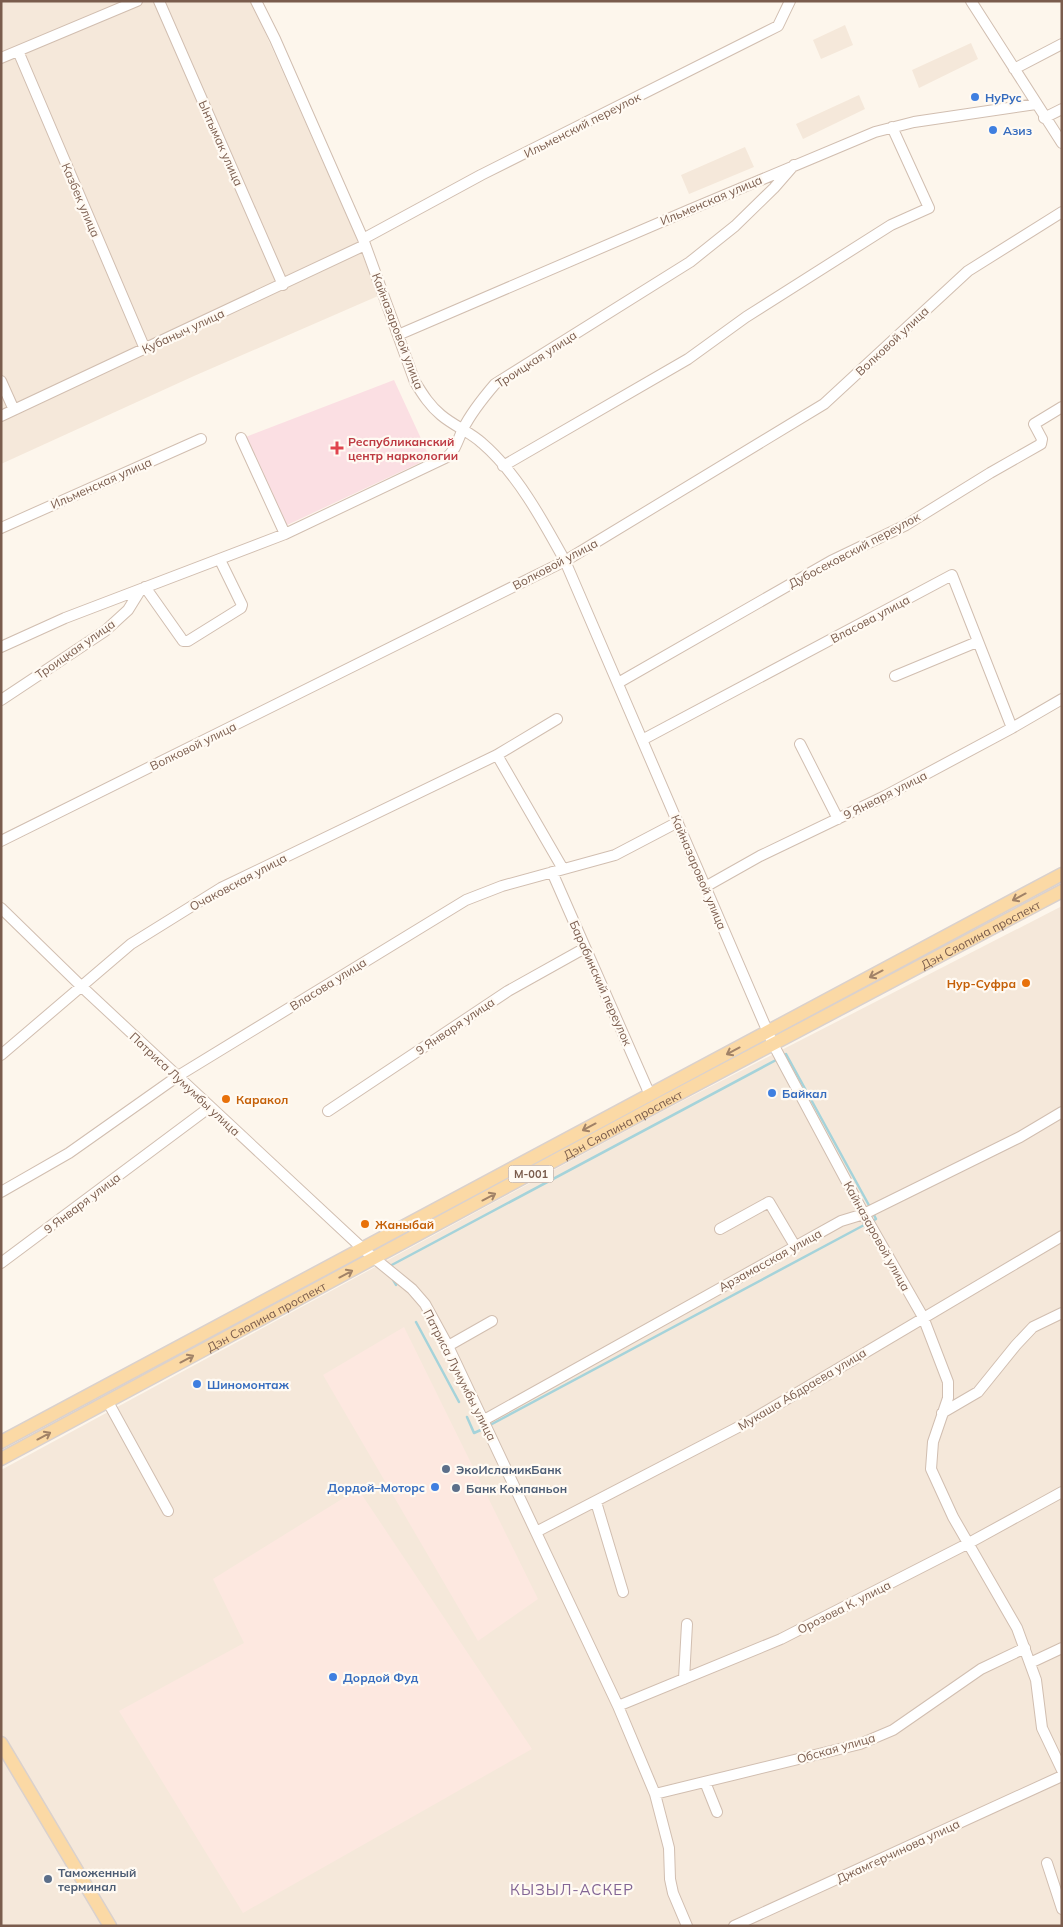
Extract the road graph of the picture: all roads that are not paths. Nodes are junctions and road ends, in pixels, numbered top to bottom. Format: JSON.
{"nodes":[{"id":1,"x":137,"y":1,"type":"edge"},
{"id":2,"x":159,"y":1,"type":"edge"},
{"id":3,"x":256,"y":1,"type":"edge"},
{"id":4,"x":790,"y":1,"type":"edge"},
{"id":5,"x":971,"y":1,"type":"edge"},
{"id":6,"x":1062,"y":44,"type":"edge"},
{"id":7,"x":18,"y":51,"type":"junction"},
{"id":8,"x":1,"y":58,"type":"edge"},
{"id":9,"x":1014,"y":69,"type":"junction"},
{"id":10,"x":1036,"y":104,"type":"junction"},
{"id":11,"x":1062,"y":109,"type":"edge"},
{"id":12,"x":1044,"y":118,"type":"junction"},
{"id":13,"x":892,"y":127,"type":"junction"},
{"id":14,"x":1062,"y":143,"type":"edge"},
{"id":15,"x":794,"y":165,"type":"junction"},
{"id":16,"x":1062,"y":212,"type":"edge"},
{"id":17,"x":364,"y":242,"type":"junction"},
{"id":18,"x":283,"y":285,"type":"junction"},
{"id":19,"x":398,"y":335,"type":"junction"},
{"id":20,"x":145,"y":349,"type":"junction"},
{"id":21,"x":1,"y":381,"type":"edge"},
{"id":22,"x":1062,"y":407,"type":"edge"},
{"id":23,"x":14,"y":410,"type":"junction"},
{"id":24,"x":1,"y":416,"type":"edge"},
{"id":25,"x":463,"y":429,"type":"junction"},
{"id":26,"x":241,"y":438,"type":"dead end"},
{"id":27,"x":201,"y":439,"type":"dead end"},
{"id":28,"x":503,"y":466,"type":"junction"},
{"id":29,"x":1,"y":528,"type":"edge"},
{"id":30,"x":285,"y":534,"type":"junction"},
{"id":31,"x":220,"y":560,"type":"junction"},
{"id":32,"x":565,"y":561,"type":"junction"},
{"id":33,"x":143,"y":588,"type":"junction"},
{"id":34,"x":977,"y":642,"type":"junction"},
{"id":35,"x":1,"y":647,"type":"edge"},
{"id":36,"x":895,"y":676,"type":"dead end"},
{"id":37,"x":618,"y":683,"type":"junction"},
{"id":38,"x":1062,"y":699,"type":"edge"},
{"id":39,"x":1,"y":700,"type":"edge"},
{"id":40,"x":557,"y":719,"type":"dead end"},
{"id":41,"x":1012,"y":728,"type":"junction"},
{"id":42,"x":642,"y":740,"type":"junction"},
{"id":43,"x":800,"y":744,"type":"dead end"},
{"id":44,"x":497,"y":755,"type":"junction"},
{"id":45,"x":838,"y":820,"type":"junction"},
{"id":46,"x":678,"y":822,"type":"junction"},
{"id":47,"x":1,"y":841,"type":"edge"},
{"id":48,"x":563,"y":869,"type":"junction"},
{"id":49,"x":552,"y":872,"type":"junction"},
{"id":50,"x":1062,"y":874,"type":"edge"},
{"id":51,"x":705,"y":886,"type":"junction"},
{"id":52,"x":1062,"y":891,"type":"edge"},
{"id":53,"x":1,"y":908,"type":"edge"},
{"id":54,"x":586,"y":948,"type":"junction"},
{"id":55,"x":81,"y":986,"type":"junction"},
{"id":56,"x":771,"y":1038,"type":"junction"},
{"id":57,"x":3,"y":1051,"type":"edge"},
{"id":58,"x":178,"y":1076,"type":"junction"},
{"id":59,"x":650,"y":1095,"type":"junction"},
{"id":60,"x":210,"y":1107,"type":"junction"},
{"id":61,"x":328,"y":1111,"type":"dead end"},
{"id":62,"x":1062,"y":1112,"type":"edge"},
{"id":63,"x":556,"y":1144,"type":"junction"},
{"id":64,"x":563,"y":1156,"type":"junction"},
{"id":65,"x":1,"y":1192,"type":"edge"},
{"id":66,"x":864,"y":1214,"type":"junction"},
{"id":67,"x":720,"y":1229,"type":"dead end"},
{"id":68,"x":1062,"y":1236,"type":"edge"},
{"id":69,"x":795,"y":1246,"type":"junction"},
{"id":70,"x":363,"y":1249,"type":"junction"},
{"id":71,"x":374,"y":1259,"type":"junction"},
{"id":72,"x":1,"y":1262,"type":"edge"},
{"id":73,"x":1062,"y":1313,"type":"edge"},
{"id":74,"x":923,"y":1317,"type":"junction"},
{"id":75,"x":492,"y":1321,"type":"dead end"},
{"id":76,"x":448,"y":1346,"type":"junction"},
{"id":77,"x":108,"y":1402,"type":"junction"},
{"id":78,"x":942,"y":1413,"type":"junction"},
{"id":79,"x":484,"y":1420,"type":"junction"},
{"id":80,"x":1,"y":1442,"type":"edge"},
{"id":81,"x":1,"y":1459,"type":"edge"},
{"id":82,"x":1062,"y":1492,"type":"edge"},
{"id":83,"x":596,"y":1502,"type":"junction"},
{"id":84,"x":168,"y":1511,"type":"dead end"},
{"id":85,"x":536,"y":1532,"type":"junction"},
{"id":86,"x":970,"y":1543,"type":"junction"},
{"id":87,"x":623,"y":1592,"type":"dead end"},
{"id":88,"x":686,"y":1624,"type":"dead end"},
{"id":89,"x":1025,"y":1648,"type":"junction"},
{"id":90,"x":1062,"y":1648,"type":"edge"},
{"id":91,"x":1030,"y":1662,"type":"junction"},
{"id":92,"x":684,"y":1679,"type":"junction"},
{"id":93,"x":618,"y":1706,"type":"junction"},
{"id":94,"x":1,"y":1743,"type":"edge"},
{"id":95,"x":1062,"y":1770,"type":"edge"},
{"id":96,"x":1062,"y":1776,"type":"edge"},
{"id":97,"x":705,"y":1782,"type":"junction"},
{"id":98,"x":655,"y":1794,"type":"junction"},
{"id":99,"x":717,"y":1812,"type":"dead end"},
{"id":100,"x":1047,"y":1863,"type":"dead end"},
{"id":101,"x":1062,"y":1909,"type":"edge"},
{"id":102,"x":110,"y":1926,"type":"edge"},
{"id":103,"x":687,"y":1926,"type":"edge"},
{"id":104,"x":734,"y":1926,"type":"edge"}],
"edges":[{"from":1,"to":7,"type":"street"},
{"from":2,"to":18,"type":"street","name":"Ынтымак улица"},
{"from":3,"to":17,"type":"street","name":"Кайназаровой улица"},
{"from":4,"to":17,"type":"street","name":"Ильменский переулок"},
{"from":5,"to":9,"type":"street"},
{"from":6,"to":9,"type":"street"},
{"from":7,"to":8,"type":"street"},
{"from":7,"to":20,"type":"street","name":"Казбек улица"},
{"from":9,"to":10,"type":"street"},
{"from":10,"to":12,"type":"street"},
{"from":10,"to":13,"type":"street","name":"Ильменская улица"},
{"from":11,"to":12,"type":"street"},
{"from":12,"to":14,"type":"street"},
{"from":13,"to":15,"type":"street","name":"Ильменская улица"},
{"from":13,"to":28,"type":"street"},
{"from":15,"to":19,"type":"street","name":"Ильменская улица"},
{"from":15,"to":25,"type":"street","name":"Троицкая улица"},
{"from":16,"to":32,"type":"street","name":"Волковой улица"},
{"from":17,"to":18,"type":"street","name":"Кубаныч улица"},
{"from":17,"to":19,"type":"street","name":"Кайназаровой улица"},
{"from":18,"to":20,"type":"street","name":"Кубаныч улица"},
{"from":19,"to":25,"type":"street","name":"Кайназаровой улица"},
{"from":20,"to":23,"type":"street","name":"Кубаныч улица"},
{"from":21,"to":23,"type":"street"},
{"from":22,"to":37,"type":"street","name":"Дубосековский переулок"},
{"from":23,"to":24,"type":"street","name":"Кубаныч улица"},
{"from":25,"to":28,"type":"street","name":"Кайназаровой улица"},
{"from":25,"to":30,"type":"street","name":"Троицкая улица"},
{"from":26,"to":30,"type":"street"},
{"from":27,"to":29,"type":"street","name":"Ильменская улица"},
{"from":28,"to":32,"type":"street","name":"Кайназаровой улица"},
{"from":30,"to":31,"type":"street","name":"Троицкая улица"},
{"from":31,"to":33,"type":"street","name":"Троицкая улица"},
{"from":31,"to":33,"type":"street"},
{"from":32,"to":37,"type":"street","name":"Кайназаровой улица"},
{"from":32,"to":47,"type":"street","name":"Волковой улица"},
{"from":33,"to":35,"type":"street","name":"Троицкая улица"},
{"from":33,"to":39,"type":"street","name":"Троицкая улица"},
{"from":34,"to":36,"type":"street"},
{"from":34,"to":41,"type":"street","name":"Власова улица"},
{"from":34,"to":42,"type":"street","name":"Власова улица"},
{"from":37,"to":42,"type":"street","name":"Кайназаровой улица"},
{"from":38,"to":41,"type":"street","name":"9 Января улица"},
{"from":40,"to":44,"type":"street","name":"Очаковская улица"},
{"from":41,"to":45,"type":"street","name":"9 Января улица"},
{"from":42,"to":46,"type":"street","name":"Кайназаровой улица"},
{"from":43,"to":45,"type":"street"},
{"from":44,"to":48,"type":"street"},
{"from":44,"to":55,"type":"street","name":"Очаковская улица"},
{"from":45,"to":51,"type":"street","name":"9 Января улица"},
{"from":46,"to":48,"type":"street","name":"Власова улица"},
{"from":46,"to":51,"type":"street","name":"Кайназаровой улица"},
{"from":48,"to":49,"type":"street","name":"Власова улица"},
{"from":49,"to":54,"type":"street","name":"Барабинский переулок"},
{"from":49,"to":58,"type":"street","name":"Власова улица"},
{"from":50,"to":56,"type":"main road","name":"Дэн Сяопина проспект","number":"M-001","one_way":true},
{"from":51,"to":56,"type":"street","name":"Кайназаровой улица"},
{"from":52,"to":56,"type":"main road","name":"Дэн Сяопина проспект","number":"M-001"},
{"from":53,"to":55,"type":"street","name":"Патриса Лумумбы улица"},
{"from":54,"to":59,"type":"street","name":"Барабинский переулок"},
{"from":54,"to":61,"type":"street","name":"9 Января улица"},
{"from":55,"to":57,"type":"street","name":"Очаковская улица"},
{"from":55,"to":58,"type":"street","name":"Патриса Лумумбы улица"},
{"from":56,"to":59,"type":"main road","name":"Дэн Сяопина проспект","number":"M-001","one_way":true},
{"from":56,"to":64,"type":"main road","name":"Дэн Сяопина проспект","number":"M-001"},
{"from":56,"to":66,"type":"street","name":"Кайназаровой улица"},
{"from":58,"to":60,"type":"street","name":"Патриса Лумумбы улица"},
{"from":58,"to":65,"type":"street","name":"Власова улица"},
{"from":59,"to":63,"type":"main road","name":"Дэн Сяопина проспект","number":"M-001","one_way":true},
{"from":60,"to":70,"type":"street","name":"Патриса Лумумбы улица"},
{"from":60,"to":72,"type":"street","name":"9 Января улица"},
{"from":62,"to":66,"type":"street","name":"Арзамасская улица"},
{"from":63,"to":64,"type":"main road"},
{"from":63,"to":70,"type":"main road","name":"Дэн Сяопина проспект","number":"M-001"},
{"from":71,"to":64,"type":"main road","name":"Дэн Сяопина проспект","number":"M-001","one_way":true},
{"from":66,"to":69,"type":"street","name":"Арзамасская улица"},
{"from":66,"to":74,"type":"street","name":"Кайназаровой улица"},
{"from":67,"to":69,"type":"street"},
{"from":68,"to":74,"type":"street","name":"Мукаша Абдраева улица"},
{"from":69,"to":79,"type":"street","name":"Арзамасская улица"},
{"from":70,"to":71,"type":"street","name":"Патриса Лумумбы улица"},
{"from":70,"to":80,"type":"main road","name":"Дэн Сяопина проспект","number":"M-001"},
{"from":71,"to":76,"type":"street","name":"Патриса Лумумбы улица"},
{"from":77,"to":71,"type":"main road","name":"Дэн Сяопина проспект","number":"M-001","one_way":true},
{"from":73,"to":78,"type":"street"},
{"from":74,"to":78,"type":"street","name":"Кайназаровой улица"},
{"from":74,"to":83,"type":"street","name":"Мукаша Абдраева улица"},
{"from":75,"to":76,"type":"street"},
{"from":76,"to":79,"type":"street","name":"Патриса Лумумбы улица"},
{"from":81,"to":77,"type":"main road","name":"Дэн Сяопина проспект","number":"M-001","one_way":true},
{"from":77,"to":84,"type":"street"},
{"from":78,"to":86,"type":"street","name":"Кайназаровой улица"},
{"from":79,"to":85,"type":"street","name":"Патриса Лумумбы улица"},
{"from":82,"to":86,"type":"street","name":"Орозова К. улица"},
{"from":83,"to":85,"type":"street","name":"Мукаша Абдраева улица"},
{"from":83,"to":87,"type":"street"},
{"from":85,"to":93,"type":"street","name":"Патриса Лумумбы улица"},
{"from":86,"to":89,"type":"street","name":"Кайназаровой улица"},
{"from":86,"to":92,"type":"street","name":"Орозова К. улица"},
{"from":88,"to":92,"type":"street"},
{"from":89,"to":91,"type":"street","name":"Кайназаровой улица"},
{"from":89,"to":97,"type":"street","name":"Обская улица"},
{"from":90,"to":91,"type":"street"},
{"from":91,"to":95,"type":"street","name":"Кайназаровой улица"},
{"from":92,"to":93,"type":"street","name":"Орозова К. улица"},
{"from":93,"to":98,"type":"street","name":"Патриса Лумумбы улица"},
{"from":94,"to":102,"type":"main road"},
{"from":96,"to":104,"type":"street","name":"Джамгерчинова улица"},
{"from":97,"to":98,"type":"street","name":"Обская улица"},
{"from":97,"to":99,"type":"street"},
{"from":98,"to":103,"type":"street","name":"Патриса Лумумбы улица"},
{"from":100,"to":101,"type":"street"}]}
